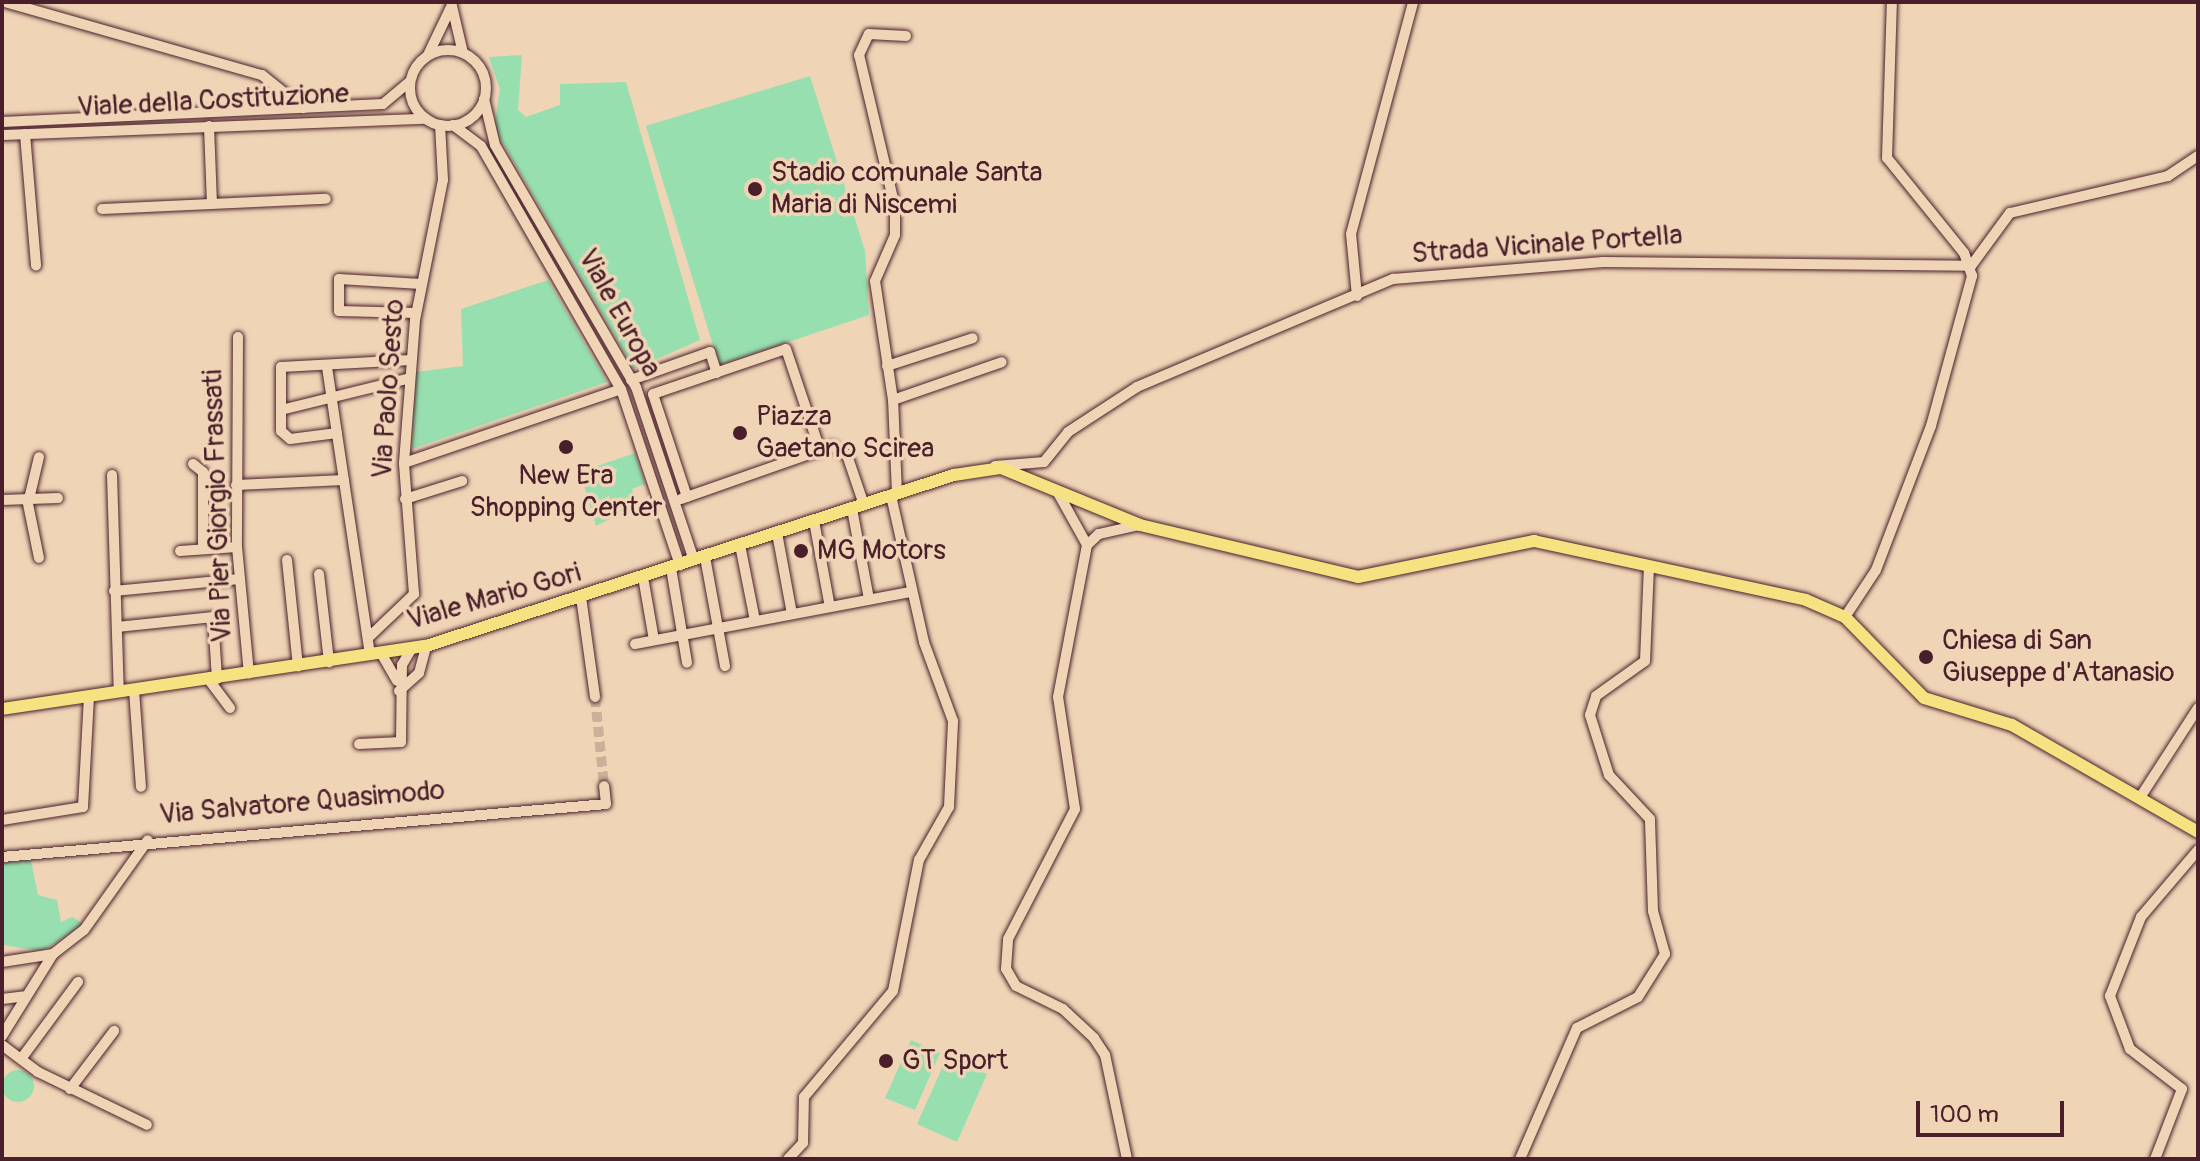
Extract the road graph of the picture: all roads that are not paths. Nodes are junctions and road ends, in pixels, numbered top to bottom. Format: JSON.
{"nodes":[{"id":1,"x":5,"y":2,"type":"edge"},
{"id":2,"x":1413,"y":2,"type":"edge"},
{"id":3,"x":1892,"y":2,"type":"edge"},
{"id":4,"x":451,"y":5,"type":"edge"},
{"id":5,"x":45,"y":7,"type":"edge"},
{"id":6,"x":906,"y":36,"type":"dead end"},
{"id":7,"x":463,"y":53,"type":"junction"},
{"id":8,"x":428,"y":55,"type":"junction"},
{"id":9,"x":410,"y":81,"type":"junction"},
{"id":10,"x":484,"y":99,"type":"junction"},
{"id":11,"x":303,"y":108,"type":"junction"},
{"id":12,"x":426,"y":119,"type":"junction"},
{"id":13,"x":2,"y":122,"type":"edge"},
{"id":14,"x":440,"y":125,"type":"junction"},
{"id":15,"x":453,"y":125,"type":"junction"},
{"id":16,"x":209,"y":126,"type":"junction"},
{"id":17,"x":25,"y":134,"type":"junction"},
{"id":18,"x":2,"y":135,"type":"edge"},
{"id":19,"x":2198,"y":156,"type":"edge"},
{"id":20,"x":326,"y":199,"type":"dead end"},
{"id":21,"x":212,"y":204,"type":"junction"},
{"id":22,"x":102,"y":209,"type":"dead end"},
{"id":23,"x":36,"y":266,"type":"dead end"},
{"id":24,"x":1971,"y":266,"type":"junction"},
{"id":25,"x":421,"y":284,"type":"junction"},
{"id":26,"x":1357,"y":296,"type":"junction"},
{"id":27,"x":416,"y":313,"type":"junction"},
{"id":28,"x":238,"y":337,"type":"dead end"},
{"id":29,"x":973,"y":338,"type":"dead end"},
{"id":30,"x":411,"y":360,"type":"junction"},
{"id":31,"x":1002,"y":362,"type":"dead end"},
{"id":32,"x":887,"y":366,"type":"junction"},
{"id":33,"x":327,"y":367,"type":"junction"},
{"id":34,"x":717,"y":373,"type":"junction"},
{"id":35,"x":410,"y":378,"type":"junction"},
{"id":36,"x":631,"y":380,"type":"junction"},
{"id":37,"x":621,"y":389,"type":"junction"},
{"id":38,"x":331,"y":400,"type":"junction"},
{"id":39,"x":893,"y":400,"type":"junction"},
{"id":40,"x":281,"y":410,"type":"junction"},
{"id":41,"x":337,"y":433,"type":"junction"},
{"id":42,"x":820,"y":450,"type":"junction"},
{"id":43,"x":39,"y":457,"type":"dead end"},
{"id":44,"x":404,"y":463,"type":"junction"},
{"id":45,"x":193,"y":464,"type":"dead end"},
{"id":46,"x":985,"y":468,"type":"junction"},
{"id":47,"x":112,"y":475,"type":"dead end"},
{"id":48,"x":344,"y":480,"type":"junction"},
{"id":49,"x":462,"y":481,"type":"dead end"},
{"id":50,"x":236,"y":485,"type":"junction"},
{"id":51,"x":1055,"y":489,"type":"junction"},
{"id":52,"x":894,"y":495,"type":"junction"},
{"id":53,"x":687,"y":497,"type":"junction"},
{"id":54,"x":58,"y":498,"type":"dead end"},
{"id":55,"x":28,"y":499,"type":"junction"},
{"id":56,"x":405,"y":499,"type":"junction"},
{"id":57,"x":2,"y":500,"type":"edge"},
{"id":58,"x":674,"y":501,"type":"junction"},
{"id":59,"x":858,"y":507,"type":"junction"},
{"id":60,"x":814,"y":521,"type":"junction"},
{"id":61,"x":1140,"y":525,"type":"junction"},
{"id":62,"x":777,"y":533,"type":"junction"},
{"id":63,"x":740,"y":545,"type":"junction"},
{"id":64,"x":1087,"y":545,"type":"junction"},
{"id":65,"x":237,"y":547,"type":"junction"},
{"id":66,"x":203,"y":549,"type":"junction"},
{"id":67,"x":180,"y":551,"type":"dead end"},
{"id":68,"x":39,"y":558,"type":"dead end"},
{"id":69,"x":700,"y":559,"type":"junction"},
{"id":70,"x":287,"y":560,"type":"dead end"},
{"id":71,"x":1649,"y":566,"type":"junction"},
{"id":72,"x":675,"y":567,"type":"junction"},
{"id":73,"x":319,"y":574,"type":"dead end"},
{"id":74,"x":643,"y":577,"type":"junction"},
{"id":75,"x":239,"y":579,"type":"junction"},
{"id":76,"x":114,"y":591,"type":"junction"},
{"id":77,"x":910,"y":592,"type":"junction"},
{"id":78,"x":581,"y":597,"type":"junction"},
{"id":79,"x":869,"y":599,"type":"junction"},
{"id":80,"x":830,"y":607,"type":"junction"},
{"id":81,"x":792,"y":614,"type":"junction"},
{"id":82,"x":1845,"y":617,"type":"junction"},
{"id":83,"x":755,"y":621,"type":"junction"},
{"id":84,"x":117,"y":627,"type":"junction"},
{"id":85,"x":718,"y":628,"type":"junction"},
{"id":86,"x":682,"y":635,"type":"junction"},
{"id":87,"x":368,"y":638,"type":"junction"},
{"id":88,"x":654,"y":640,"type":"junction"},
{"id":89,"x":635,"y":644,"type":"dead end"},
{"id":90,"x":426,"y":646,"type":"junction"},
{"id":91,"x":406,"y":650,"type":"junction"},
{"id":92,"x":376,"y":654,"type":"junction"},
{"id":93,"x":329,"y":662,"type":"junction"},
{"id":94,"x":687,"y":663,"type":"dead end"},
{"id":95,"x":298,"y":666,"type":"junction"},
{"id":96,"x":725,"y":666,"type":"dead end"},
{"id":97,"x":249,"y":673,"type":"junction"},
{"id":98,"x":213,"y":679,"type":"junction"},
{"id":99,"x":412,"y":679,"type":"junction"},
{"id":100,"x":134,"y":690,"type":"junction"},
{"id":101,"x":399,"y":691,"type":"junction"},
{"id":102,"x":119,"y":692,"type":"junction"},
{"id":103,"x":89,"y":697,"type":"junction"},
{"id":104,"x":595,"y":697,"type":"tunnel mouth"},
{"id":105,"x":230,"y":708,"type":"dead end"},
{"id":106,"x":2198,"y":708,"type":"edge"},
{"id":107,"x":2,"y":709,"type":"edge"},
{"id":108,"x":359,"y":744,"type":"dead end"},
{"id":109,"x":604,"y":786,"type":"dead end"},
{"id":110,"x":141,"y":787,"type":"dead end"},
{"id":111,"x":2141,"y":796,"type":"junction"},
{"id":112,"x":2,"y":820,"type":"edge"},
{"id":113,"x":2198,"y":832,"type":"edge"},
{"id":114,"x":148,"y":840,"type":"junction"},
{"id":115,"x":2198,"y":850,"type":"edge"},
{"id":116,"x":2,"y":857,"type":"edge"},
{"id":117,"x":53,"y":954,"type":"junction"},
{"id":118,"x":2,"y":962,"type":"edge"},
{"id":119,"x":78,"y":982,"type":"dead end"},
{"id":120,"x":25,"y":996,"type":"junction"},
{"id":121,"x":2,"y":999,"type":"edge"},
{"id":122,"x":114,"y":1031,"type":"dead end"},
{"id":123,"x":2,"y":1036,"type":"edge"},
{"id":124,"x":2,"y":1045,"type":"edge"},
{"id":125,"x":21,"y":1059,"type":"junction"},
{"id":126,"x":70,"y":1089,"type":"junction"},
{"id":127,"x":147,"y":1125,"type":"dead end"},
{"id":128,"x":788,"y":1159,"type":"edge"},
{"id":129,"x":1127,"y":1159,"type":"edge"},
{"id":130,"x":1520,"y":1159,"type":"edge"},
{"id":131,"x":2155,"y":1159,"type":"edge"}],
"edges":[{"from":1,"to":5,"type":"street"},
{"from":2,"to":26,"type":"street"},
{"from":3,"to":24,"type":"street"},
{"from":4,"to":7,"type":"street"},
{"from":4,"to":8,"type":"street"},
{"from":5,"to":11,"type":"street"},
{"from":6,"to":32,"type":"street"},
{"from":7,"to":8,"type":"street"},
{"from":7,"to":10,"type":"street"},
{"from":8,"to":9,"type":"street"},
{"from":9,"to":11,"type":"street","name":"Viale della Costituzione"},
{"from":9,"to":12,"type":"street"},
{"from":10,"to":15,"type":"street"},
{"from":10,"to":36,"type":"street","name":"Viale Europa"},
{"from":11,"to":13,"type":"street","name":"Viale della Costituzione"},
{"from":12,"to":14,"type":"street"},
{"from":12,"to":16,"type":"street","name":"Viale della Costituzione"},
{"from":14,"to":15,"type":"street"},
{"from":14,"to":25,"type":"street","name":"Via Paolo Sesto"},
{"from":15,"to":37,"type":"street","name":"Viale Europa"},
{"from":16,"to":17,"type":"street","name":"Viale della Costituzione"},
{"from":16,"to":21,"type":"street"},
{"from":17,"to":18,"type":"street","name":"Viale della Costituzione"},
{"from":17,"to":23,"type":"street"},
{"from":19,"to":24,"type":"street"},
{"from":20,"to":21,"type":"street"},
{"from":21,"to":22,"type":"street"},
{"from":24,"to":26,"type":"street","name":"Strada Vicinale Portella"},
{"from":24,"to":82,"type":"street"},
{"from":25,"to":27,"type":"street","name":"Via Paolo Sesto"},
{"from":25,"to":27,"type":"street"},
{"from":26,"to":46,"type":"street","name":"Strada Vicinale Portella"},
{"from":27,"to":30,"type":"street","name":"Via Paolo Sesto"},
{"from":28,"to":50,"type":"street","name":"Via Pier Giorgio Frassati"},
{"from":29,"to":32,"type":"street"},
{"from":30,"to":33,"type":"street"},
{"from":30,"to":35,"type":"street","name":"Via Paolo Sesto"},
{"from":31,"to":39,"type":"street"},
{"from":32,"to":39,"type":"street"},
{"from":33,"to":38,"type":"street"},
{"from":33,"to":40,"type":"street"},
{"from":34,"to":36,"type":"street"},
{"from":34,"to":42,"type":"street"},
{"from":34,"to":53,"type":"street"},
{"from":35,"to":38,"type":"street"},
{"from":35,"to":44,"type":"street","name":"Via Paolo Sesto"},
{"from":36,"to":58,"type":"street","name":"Viale Europa"},
{"from":37,"to":44,"type":"street"},
{"from":37,"to":72,"type":"street","name":"Viale Europa"},
{"from":38,"to":40,"type":"street"},
{"from":38,"to":41,"type":"street"},
{"from":39,"to":52,"type":"street"},
{"from":40,"to":41,"type":"street"},
{"from":41,"to":48,"type":"street"},
{"from":42,"to":53,"type":"street"},
{"from":42,"to":59,"type":"street"},
{"from":43,"to":55,"type":"street"},
{"from":44,"to":56,"type":"street","name":"Via Paolo Sesto"},
{"from":45,"to":66,"type":"street"},
{"from":46,"to":51,"type":"main road"},
{"from":46,"to":52,"type":"main road","name":"Viale Mario Gori"},
{"from":47,"to":76,"type":"street"},
{"from":48,"to":50,"type":"street"},
{"from":48,"to":87,"type":"street"},
{"from":49,"to":56,"type":"street"},
{"from":50,"to":65,"type":"street","name":"Via Pier Giorgio Frassati"},
{"from":51,"to":61,"type":"main road"},
{"from":51,"to":64,"type":"street"},
{"from":52,"to":59,"type":"main road","name":"Viale Mario Gori"},
{"from":52,"to":77,"type":"street"},
{"from":53,"to":58,"type":"street"},
{"from":54,"to":55,"type":"street"},
{"from":55,"to":57,"type":"street"},
{"from":55,"to":68,"type":"street"},
{"from":56,"to":87,"type":"street","name":"Via Paolo Sesto"},
{"from":58,"to":69,"type":"street","name":"Viale Europa"},
{"from":59,"to":60,"type":"main road","name":"Viale Mario Gori"},
{"from":59,"to":79,"type":"street"},
{"from":60,"to":62,"type":"main road","name":"Viale Mario Gori"},
{"from":60,"to":80,"type":"street"},
{"from":61,"to":64,"type":"street"},
{"from":61,"to":71,"type":"main road"},
{"from":62,"to":63,"type":"main road","name":"Viale Mario Gori"},
{"from":62,"to":81,"type":"street"},
{"from":63,"to":69,"type":"main road","name":"Viale Mario Gori"},
{"from":63,"to":83,"type":"street"},
{"from":64,"to":129,"type":"street"},
{"from":65,"to":66,"type":"street"},
{"from":65,"to":75,"type":"street","name":"Via Pier Giorgio Frassati"},
{"from":66,"to":67,"type":"street"},
{"from":69,"to":72,"type":"main road","name":"Viale Mario Gori"},
{"from":69,"to":85,"type":"street","name":"Viale Europa"},
{"from":70,"to":95,"type":"street"},
{"from":71,"to":82,"type":"main road"},
{"from":71,"to":130,"type":"street"},
{"from":72,"to":74,"type":"main road","name":"Viale Mario Gori"},
{"from":72,"to":86,"type":"street","name":"Viale Europa"},
{"from":73,"to":93,"type":"street"},
{"from":74,"to":78,"type":"main road","name":"Viale Mario Gori"},
{"from":74,"to":88,"type":"street"},
{"from":75,"to":76,"type":"street"},
{"from":75,"to":97,"type":"street","name":"Via Pier Giorgio Frassati"},
{"from":76,"to":84,"type":"street"},
{"from":77,"to":79,"type":"street"},
{"from":77,"to":128,"type":"street"},
{"from":78,"to":90,"type":"main road","name":"Viale Mario Gori"},
{"from":78,"to":104,"type":"street"},
{"from":79,"to":80,"type":"street"},
{"from":80,"to":81,"type":"street"},
{"from":81,"to":83,"type":"street"},
{"from":82,"to":111,"type":"main road"},
{"from":83,"to":85,"type":"street"},
{"from":84,"to":98,"type":"street"},
{"from":84,"to":102,"type":"street"},
{"from":85,"to":86,"type":"street"},
{"from":85,"to":96,"type":"street","name":"Viale Europa"},
{"from":86,"to":88,"type":"street"},
{"from":86,"to":94,"type":"street","name":"Viale Europa"},
{"from":87,"to":92,"type":"street"},
{"from":88,"to":89,"type":"street"},
{"from":90,"to":91,"type":"main road","name":"Viale Mario Gori"},
{"from":90,"to":99,"type":"street"},
{"from":91,"to":92,"type":"main road","name":"Viale Mario Gori"},
{"from":91,"to":99,"type":"street"},
{"from":91,"to":101,"type":"street"},
{"from":92,"to":93,"type":"main road","name":"Viale Mario Gori"},
{"from":92,"to":101,"type":"street"},
{"from":93,"to":95,"type":"main road","name":"Viale Mario Gori"},
{"from":95,"to":97,"type":"main road","name":"Viale Mario Gori"},
{"from":97,"to":98,"type":"main road","name":"Viale Mario Gori"},
{"from":98,"to":100,"type":"main road","name":"Viale Mario Gori"},
{"from":98,"to":105,"type":"street"},
{"from":99,"to":101,"type":"street"},
{"from":100,"to":102,"type":"main road","name":"Viale Mario Gori"},
{"from":100,"to":110,"type":"street"},
{"from":101,"to":108,"type":"street"},
{"from":102,"to":103,"type":"main road","name":"Viale Mario Gori"},
{"from":103,"to":107,"type":"main road","name":"Viale Mario Gori"},
{"from":103,"to":112,"type":"street"},
{"from":106,"to":111,"type":"street"},
{"from":109,"to":114,"type":"street","name":"Via Salvatore Quasimodo"},
{"from":111,"to":113,"type":"main road"},
{"from":114,"to":116,"type":"street","name":"Via Salvatore Quasimodo"},
{"from":114,"to":117,"type":"street"},
{"from":115,"to":131,"type":"street"},
{"from":117,"to":118,"type":"street"},
{"from":117,"to":120,"type":"street"},
{"from":119,"to":125,"type":"street"},
{"from":120,"to":121,"type":"street"},
{"from":120,"to":123,"type":"street"},
{"from":122,"to":126,"type":"street"},
{"from":124,"to":125,"type":"street"},
{"from":125,"to":126,"type":"street"},
{"from":126,"to":127,"type":"street"}]}
